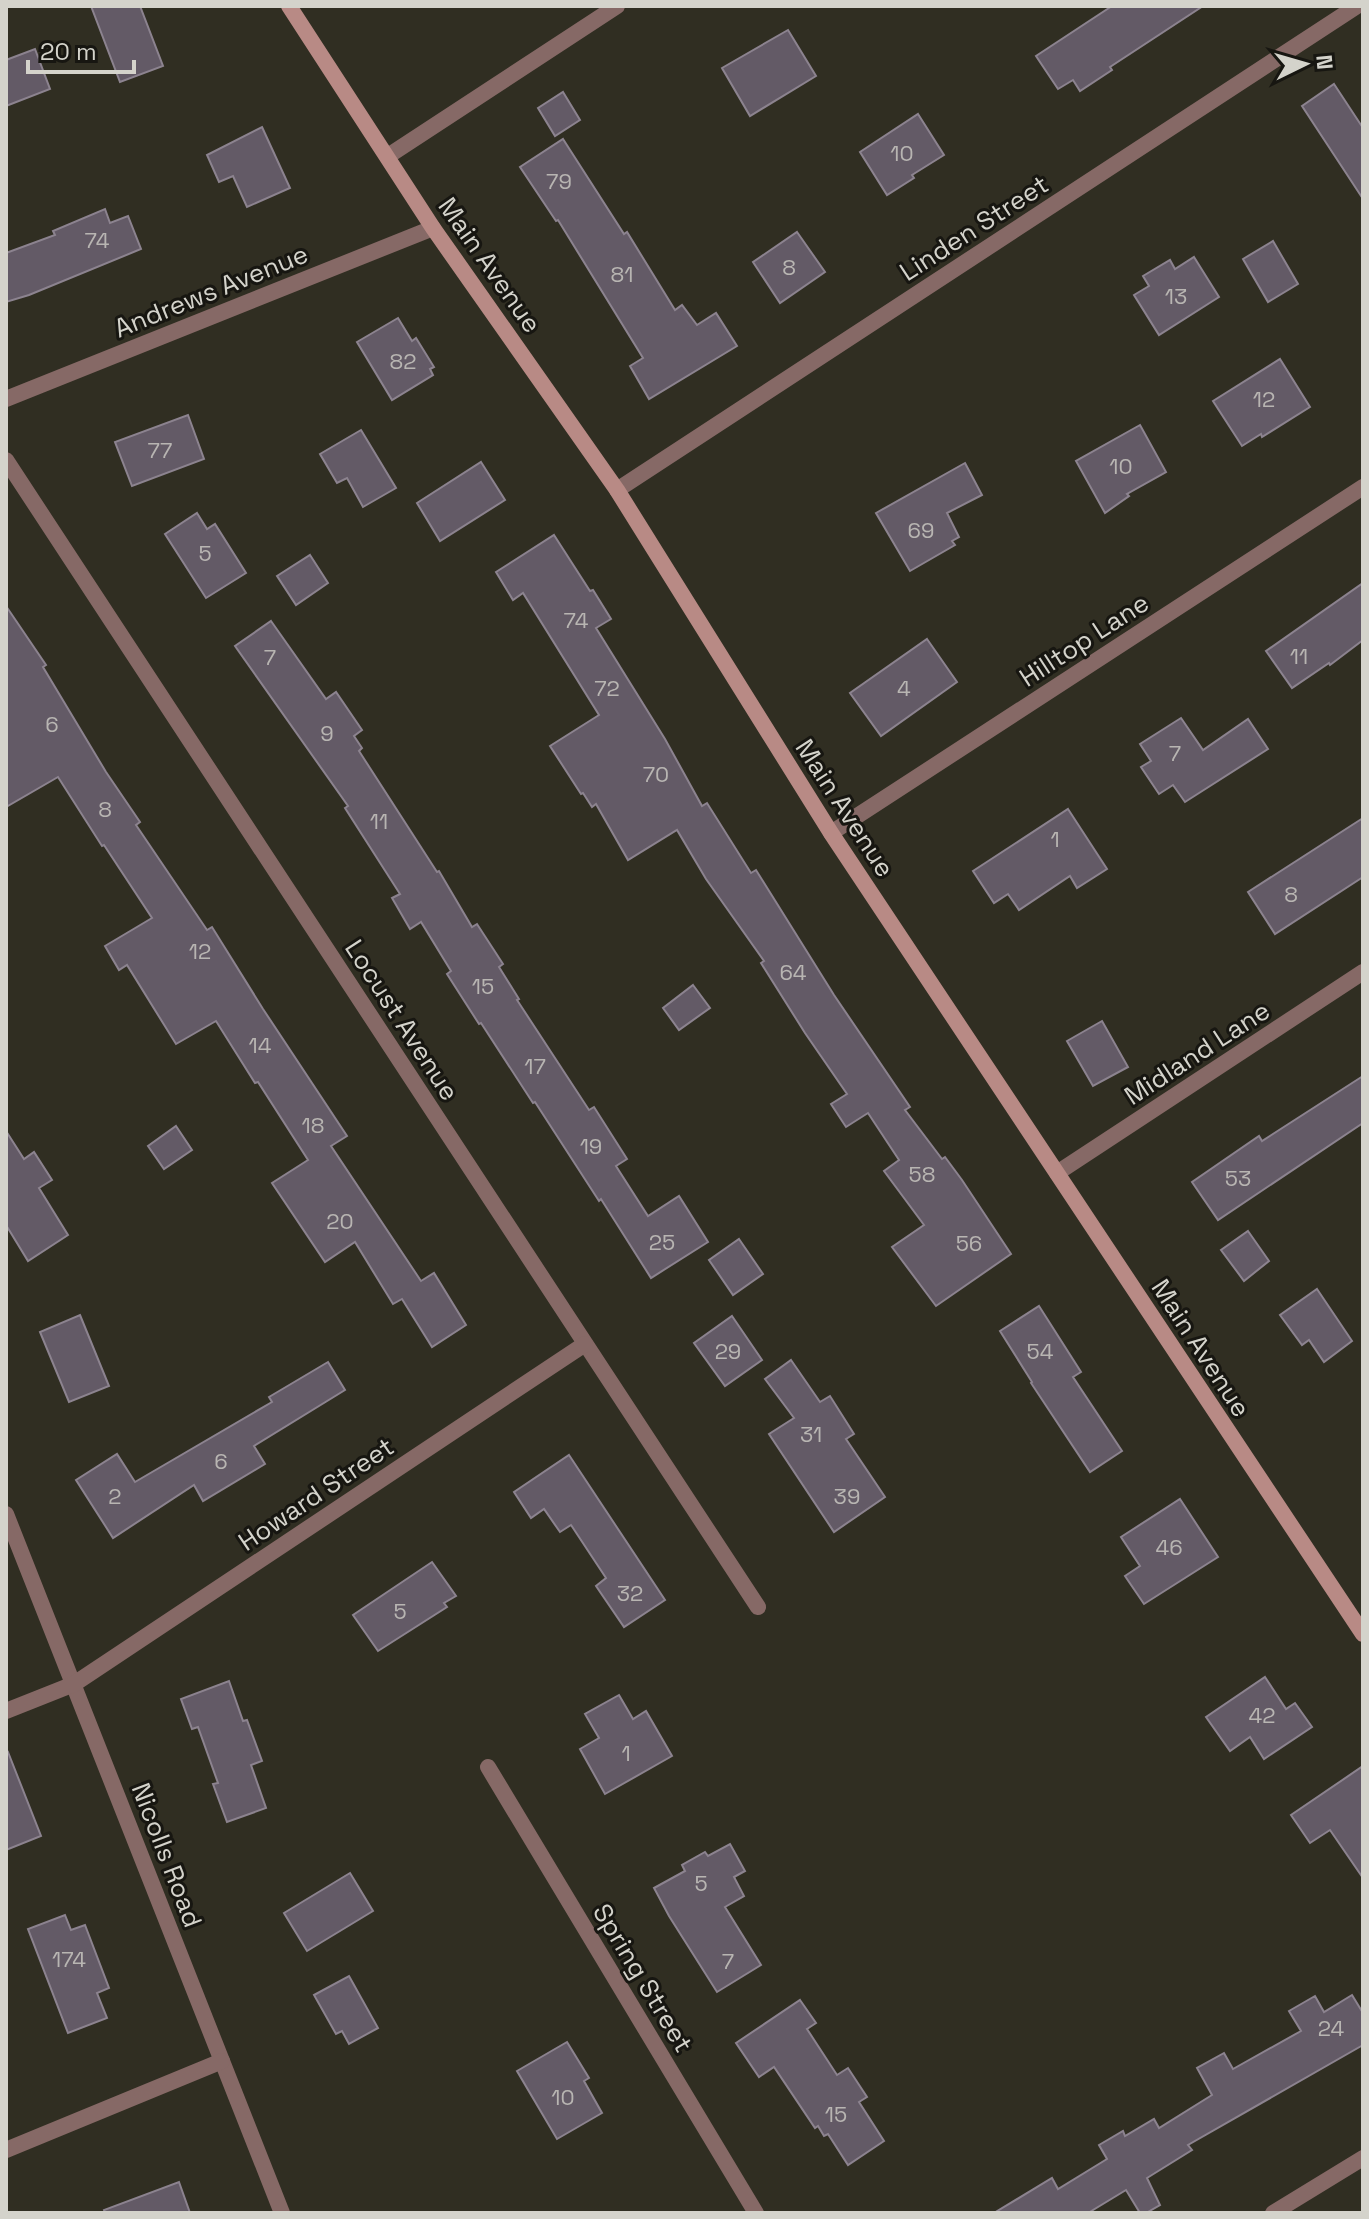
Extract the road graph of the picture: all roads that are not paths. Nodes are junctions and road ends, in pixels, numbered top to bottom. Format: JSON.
{"nodes":[{"id":1,"x":289,"y":6,"type":"edge"},
{"id":2,"x":617,"y":6,"type":"edge"},
{"id":3,"x":1357,"y":6,"type":"edge"},
{"id":4,"x":388,"y":156,"type":"junction"},
{"id":5,"x":433,"y":228,"type":"junction"},
{"id":6,"x":6,"y":399,"type":"edge"},
{"id":7,"x":6,"y":460,"type":"edge"},
{"id":8,"x":1363,"y":487,"type":"edge"},
{"id":9,"x":617,"y":490,"type":"junction"},
{"id":10,"x":831,"y":833,"type":"junction"},
{"id":11,"x":1363,"y":972,"type":"edge"},
{"id":12,"x":1057,"y":1173,"type":"junction"},
{"id":13,"x":585,"y":1344,"type":"junction"},
{"id":14,"x":6,"y":1514,"type":"edge"},
{"id":15,"x":758,"y":1607,"type":"dead end"},
{"id":16,"x":1363,"y":1634,"type":"edge"},
{"id":17,"x":74,"y":1684,"type":"junction"},
{"id":18,"x":6,"y":1711,"type":"edge"},
{"id":19,"x":488,"y":1767,"type":"dead end"},
{"id":20,"x":222,"y":2061,"type":"junction"},
{"id":21,"x":6,"y":2150,"type":"edge"},
{"id":22,"x":1363,"y":2158,"type":"edge"},
{"id":23,"x":282,"y":2213,"type":"edge"},
{"id":24,"x":756,"y":2213,"type":"edge"},
{"id":25,"x":1273,"y":2213,"type":"edge"}],
"edges":[{"from":1,"to":4,"type":"street","name":"Main Avenue"},
{"from":2,"to":4,"type":"street"},
{"from":3,"to":9,"type":"street","name":"Linden Street"},
{"from":4,"to":5,"type":"street","name":"Main Avenue"},
{"from":5,"to":6,"type":"street","name":"Andrews Avenue"},
{"from":5,"to":9,"type":"street","name":"Main Avenue"},
{"from":7,"to":13,"type":"street","name":"Locust Avenue"},
{"from":8,"to":10,"type":"street","name":"Hilltop Lane"},
{"from":9,"to":10,"type":"street","name":"Main Avenue"},
{"from":10,"to":12,"type":"street","name":"Main Avenue"},
{"from":11,"to":12,"type":"street","name":"Midland Lane"},
{"from":12,"to":16,"type":"street","name":"Main Avenue"},
{"from":13,"to":15,"type":"street","name":"Locust Avenue"},
{"from":13,"to":17,"type":"street","name":"Howard Street"},
{"from":14,"to":17,"type":"street","name":"Nicolls Road"},
{"from":17,"to":18,"type":"street","name":"Howard Street"},
{"from":17,"to":20,"type":"street","name":"Nicolls Road"},
{"from":19,"to":24,"type":"street","name":"Spring Street"},
{"from":20,"to":21,"type":"street"},
{"from":20,"to":23,"type":"street","name":"Nicolls Road"},
{"from":22,"to":25,"type":"street"}]}
